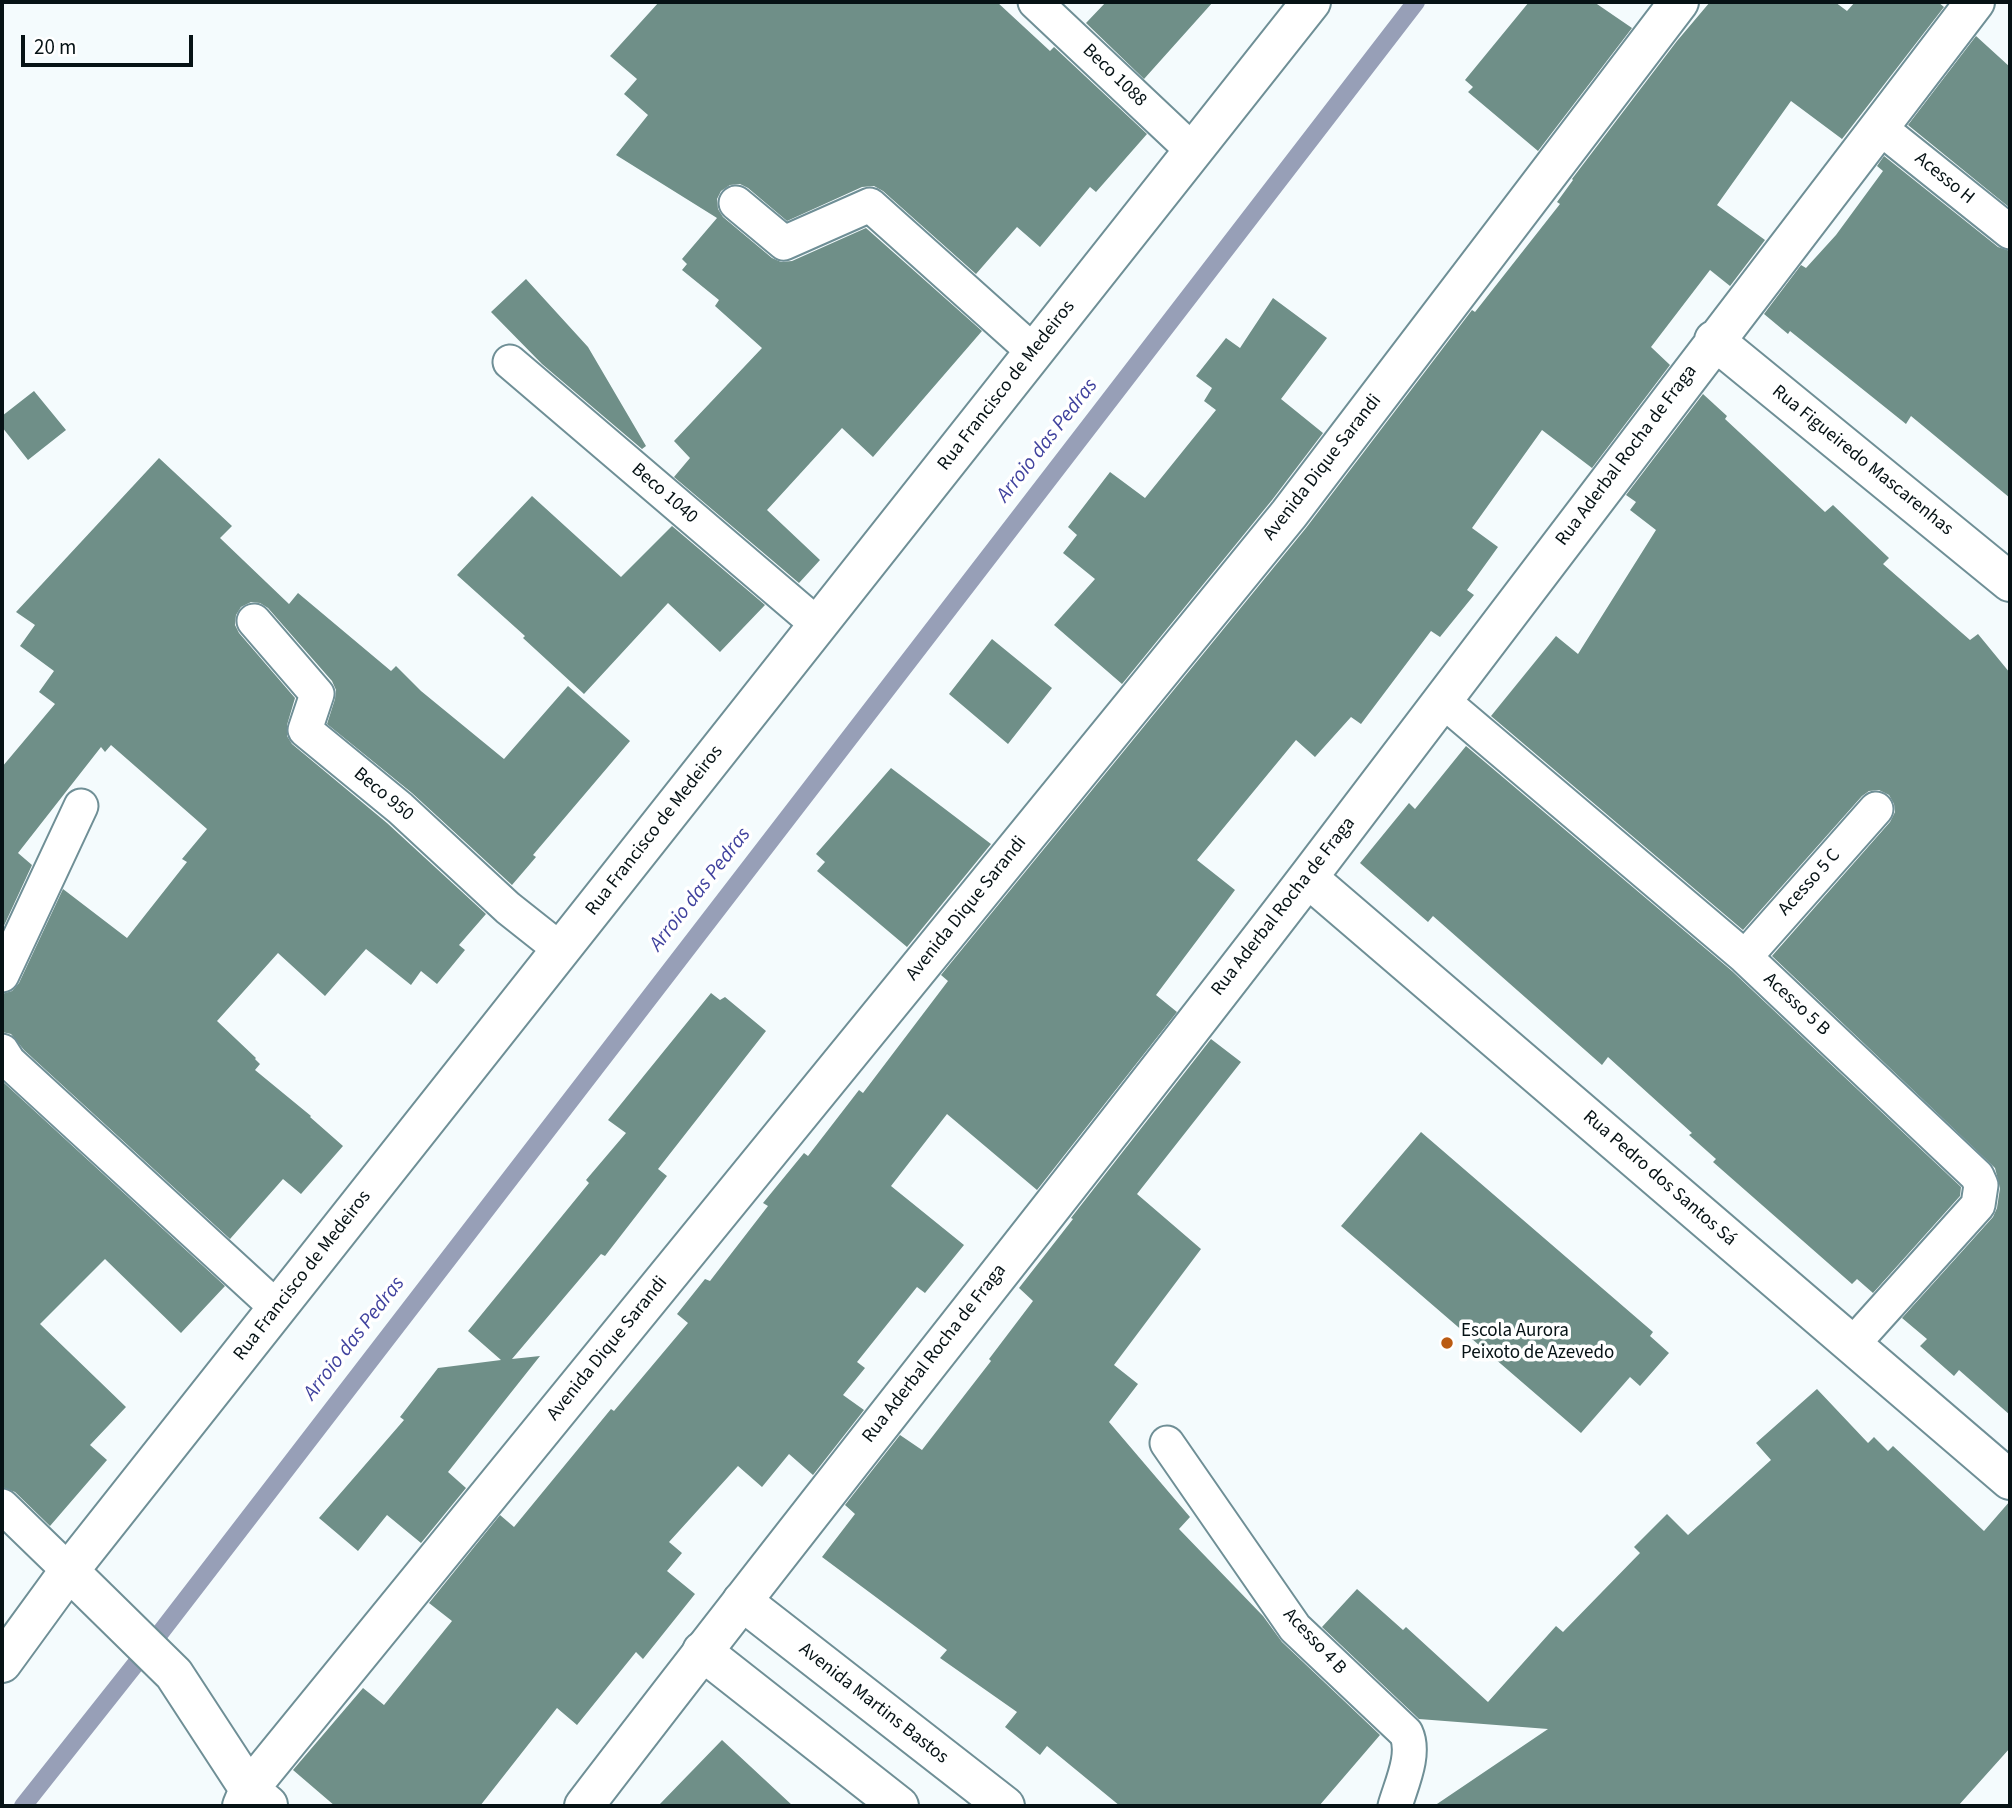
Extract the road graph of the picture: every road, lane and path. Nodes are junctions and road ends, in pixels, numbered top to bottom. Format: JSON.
{"nodes":[{"id":1,"x":1035,"y":2,"type":"edge"},
{"id":2,"x":1311,"y":2,"type":"edge"},
{"id":3,"x":1679,"y":2,"type":"edge"},
{"id":4,"x":1975,"y":2,"type":"edge"},
{"id":5,"x":1879,"y":127,"type":"junction"},
{"id":6,"x":1193,"y":151,"type":"junction"},
{"id":7,"x":736,"y":203,"type":"dead end"},
{"id":8,"x":2010,"y":232,"type":"edge"},
{"id":9,"x":1714,"y":340,"type":"junction"},
{"id":10,"x":1034,"y":352,"type":"junction"},
{"id":11,"x":510,"y":362,"type":"dead end"},
{"id":12,"x":2010,"y":583,"type":"edge"},
{"id":13,"x":254,"y":621,"type":"dead end"},
{"id":14,"x":818,"y":625,"type":"junction"},
{"id":15,"x":1442,"y":700,"type":"junction"},
{"id":16,"x":81,"y":806,"type":"dead end"},
{"id":17,"x":1876,"y":809,"type":"dead end"},
{"id":18,"x":1307,"y":878,"type":"junction"},
{"id":19,"x":561,"y":950,"type":"junction"},
{"id":20,"x":1745,"y":957,"type":"junction"},
{"id":21,"x":2,"y":975,"type":"edge"},
{"id":22,"x":2,"y":1051,"type":"edge"},
{"id":23,"x":277,"y":1308,"type":"junction"},
{"id":24,"x":1852,"y":1345,"type":"junction"},
{"id":25,"x":1167,"y":1443,"type":"dead end"},
{"id":26,"x":2010,"y":1480,"type":"edge"},
{"id":27,"x":2,"y":1506,"type":"edge"},
{"id":28,"x":69,"y":1571,"type":"junction"},
{"id":29,"x":742,"y":1601,"type":"junction"},
{"id":30,"x":702,"y":1651,"type":"junction"},
{"id":31,"x":2,"y":1663,"type":"edge"},
{"id":32,"x":254,"y":1801,"type":"edge"},
{"id":33,"x":584,"y":1806,"type":"edge"},
{"id":34,"x":899,"y":1806,"type":"edge"},
{"id":35,"x":1005,"y":1806,"type":"edge"},
{"id":36,"x":1395,"y":1806,"type":"edge"}],
"edges":[{"from":1,"to":6,"type":"lane","name":"Beco 1088"},
{"from":2,"to":6,"type":"street","name":"Rua Francisco de Medeiros"},
{"from":3,"to":32,"type":"street","name":"Avenida Dique Sarandi"},
{"from":4,"to":5,"type":"street","name":"Rua Aderbal Rocha de Fraga"},
{"from":5,"to":8,"type":"lane","name":"Acesso H"},
{"from":5,"to":9,"type":"street","name":"Rua Aderbal Rocha de Fraga"},
{"from":6,"to":10,"type":"street","name":"Rua Francisco de Medeiros"},
{"from":7,"to":10,"type":"lane"},
{"from":9,"to":12,"type":"street","name":"Rua Figueiredo Mascarenhas"},
{"from":9,"to":15,"type":"street","name":"Rua Aderbal Rocha de Fraga"},
{"from":10,"to":14,"type":"street","name":"Rua Francisco de Medeiros"},
{"from":11,"to":14,"type":"lane","name":"Beco 1040"},
{"from":13,"to":19,"type":"lane","name":"Beco 950"},
{"from":14,"to":19,"type":"street","name":"Rua Francisco de Medeiros"},
{"from":15,"to":18,"type":"street","name":"Rua Aderbal Rocha de Fraga"},
{"from":15,"to":20,"type":"lane","name":"Acesso 5 B"},
{"from":16,"to":21,"type":"lane"},
{"from":17,"to":20,"type":"lane","name":"Acesso 5 C"},
{"from":18,"to":24,"type":"street","name":"Rua Pedro dos Santos Sá"},
{"from":18,"to":29,"type":"street","name":"Rua Aderbal Rocha de Fraga"},
{"from":19,"to":23,"type":"street","name":"Rua Francisco de Medeiros"},
{"from":20,"to":24,"type":"lane","name":"Acesso 5 B"},
{"from":22,"to":23,"type":"lane"},
{"from":23,"to":28,"type":"street","name":"Rua Francisco de Medeiros"},
{"from":24,"to":26,"type":"street","name":"Rua Pedro dos Santos Sá"},
{"from":25,"to":36,"type":"lane","name":"Acesso 4 B"},
{"from":27,"to":28,"type":"lane"},
{"from":28,"to":31,"type":"street","name":"Rua Francisco de Medeiros"},
{"from":28,"to":32,"type":"street"},
{"from":29,"to":30,"type":"street","name":"Rua Aderbal Rocha de Fraga"},
{"from":29,"to":35,"type":"street","name":"Avenida Martins Bastos"},
{"from":30,"to":33,"type":"street","name":"Rua Aderbal Rocha de Fraga"},
{"from":30,"to":34,"type":"street"}]}
